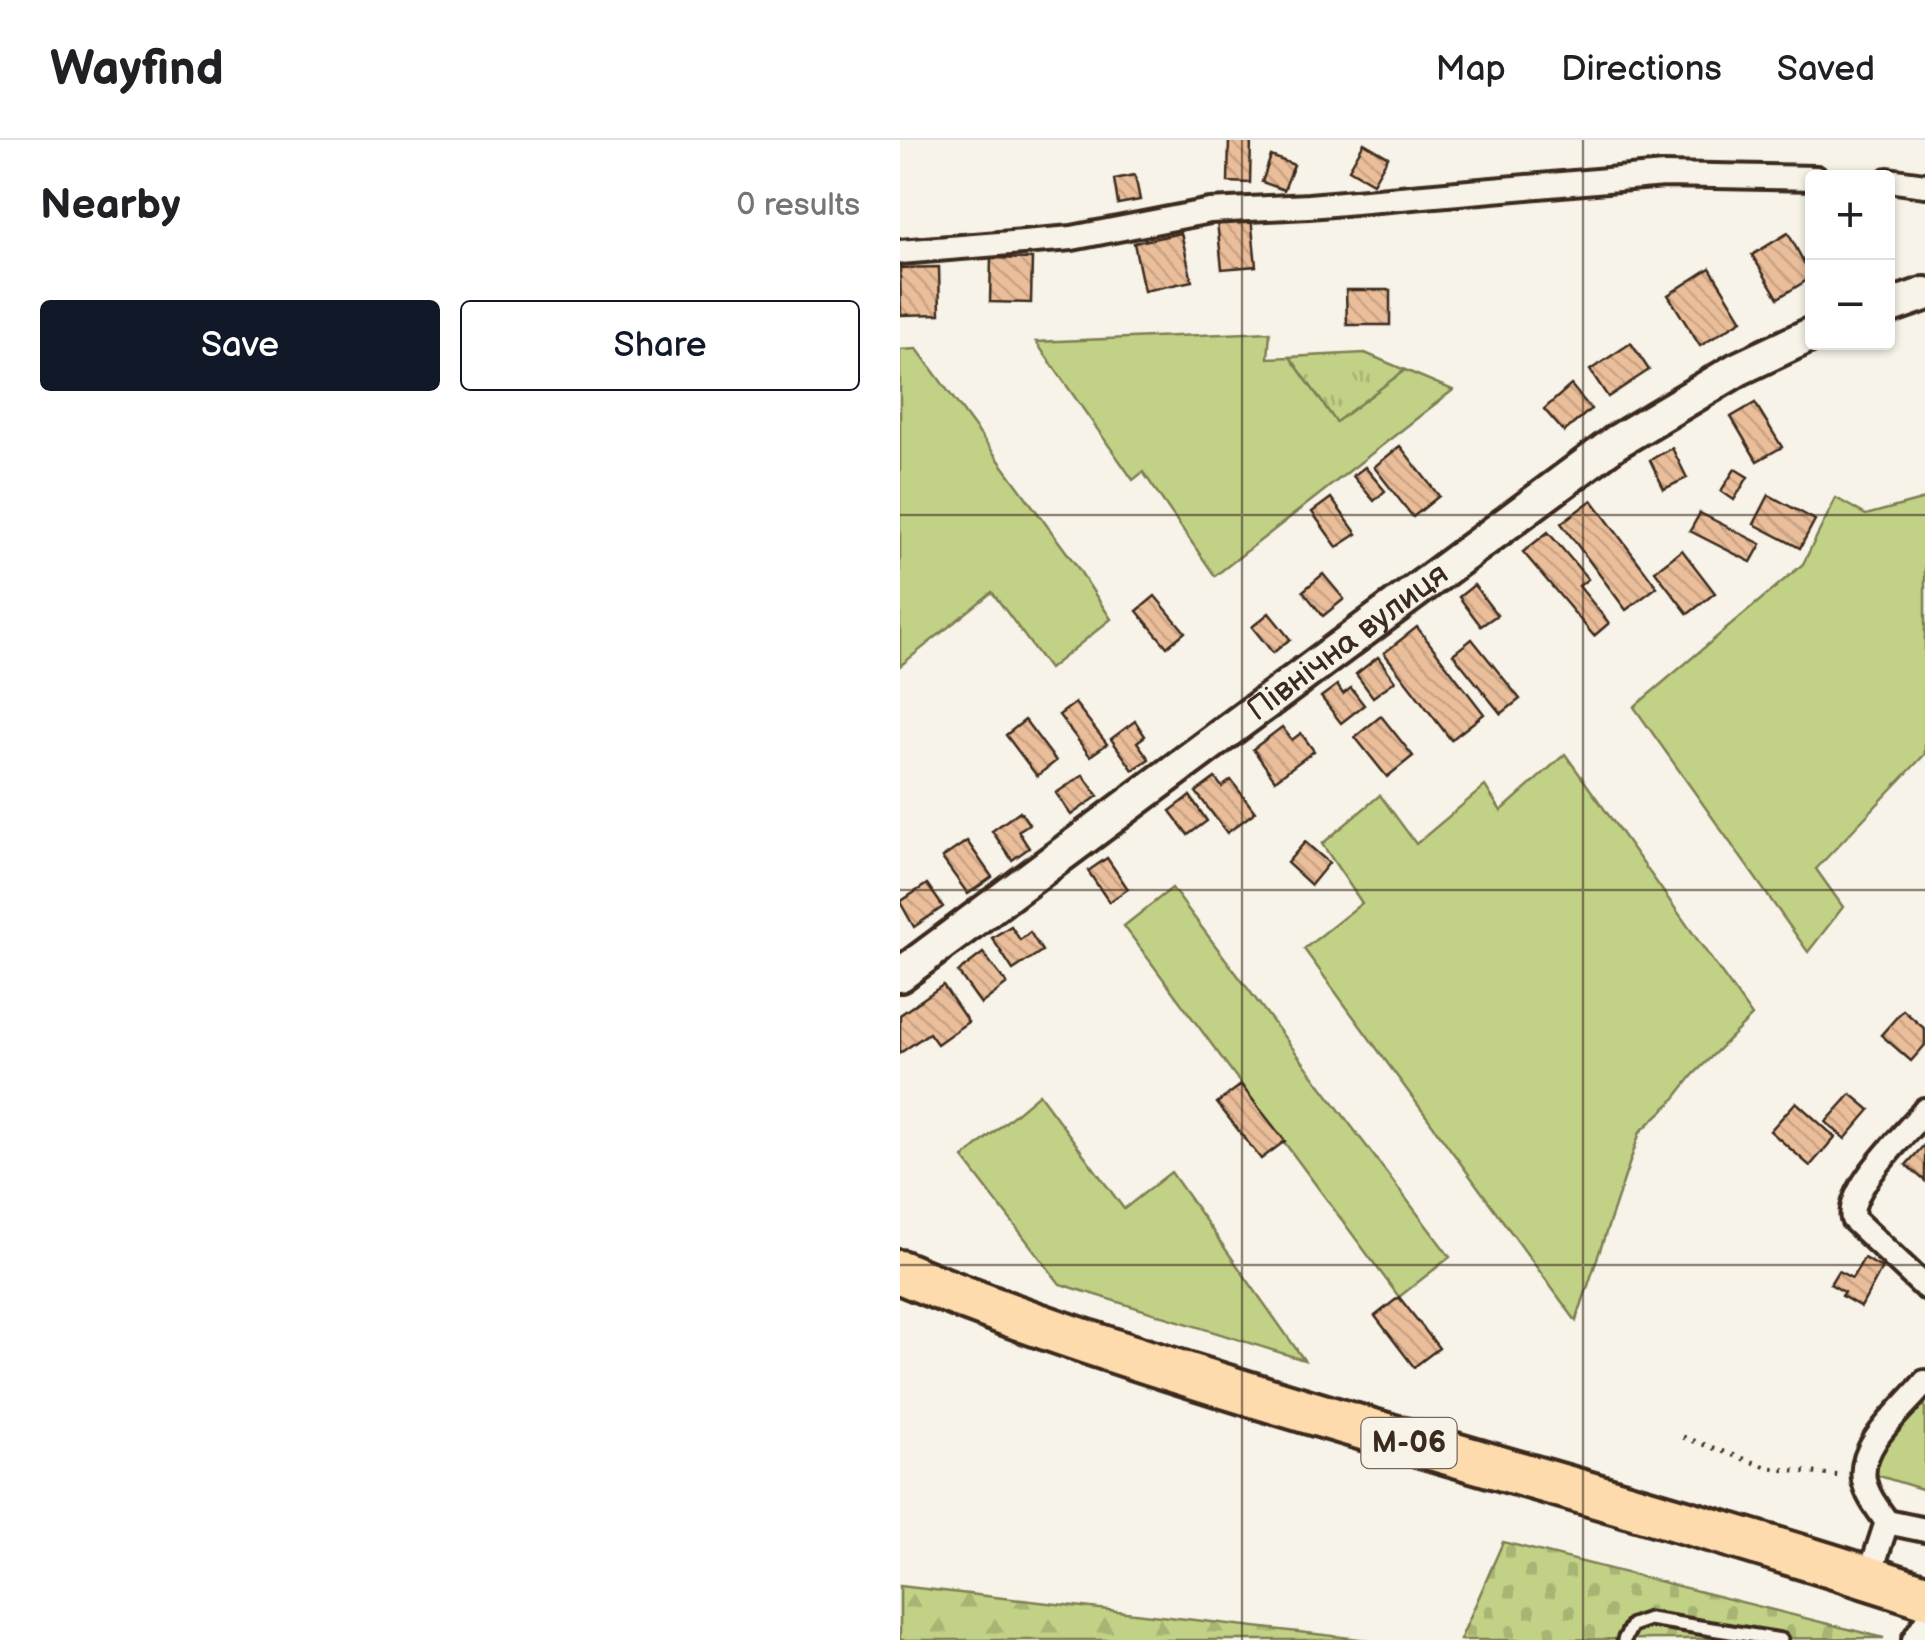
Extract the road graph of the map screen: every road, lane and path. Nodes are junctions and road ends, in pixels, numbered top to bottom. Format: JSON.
{"nodes":[{"id":1,"x":1805,"y":178,"type":"edge"},
{"id":2,"x":1895,"y":181,"type":"edge"},
{"id":3,"x":1925,"y":185,"type":"edge"},
{"id":4,"x":900,"y":252,"type":"edge"},
{"id":5,"x":1925,"y":294,"type":"edge"},
{"id":6,"x":1895,"y":305,"type":"edge"},
{"id":7,"x":1805,"y":337,"type":"edge"},
{"id":8,"x":900,"y":975,"type":"edge"},
{"id":9,"x":1925,"y":1110,"type":"edge"},
{"id":10,"x":900,"y":1272,"type":"edge"},
{"id":11,"x":1925,"y":1286,"type":"edge"},
{"id":12,"x":1925,"y":1382,"type":"edge"},
{"id":13,"x":1682,"y":1437,"type":"dead end"},
{"id":14,"x":1864,"y":1478,"type":"junction"},
{"id":15,"x":1887,"y":1522,"type":"junction"},
{"id":16,"x":1925,"y":1530,"type":"edge"},
{"id":17,"x":1869,"y":1578,"type":"junction"},
{"id":18,"x":1925,"y":1596,"type":"edge"},
{"id":19,"x":1925,"y":1623,"type":"edge"},
{"id":20,"x":1624,"y":1640,"type":"edge"},
{"id":21,"x":1781,"y":1640,"type":"edge"},
{"id":22,"x":1914,"y":1640,"type":"edge"}],
"edges":[{"from":1,"to":4,"type":"street"},
{"from":2,"to":3,"type":"street"},
{"from":5,"to":6,"type":"street"},
{"from":7,"to":8,"type":"street","name":"Північна вулиця"},
{"from":9,"to":11,"type":"street"},
{"from":10,"to":17,"type":"highway","number":"М-06"},
{"from":12,"to":14,"type":"street"},
{"from":13,"to":14,"type":"path"},
{"from":14,"to":15,"type":"street"},
{"from":15,"to":16,"type":"street"},
{"from":15,"to":17,"type":"street"},
{"from":17,"to":18,"type":"highway","number":"М-06"},
{"from":19,"to":22,"type":"street"},
{"from":20,"to":21,"type":"lane"}]}
